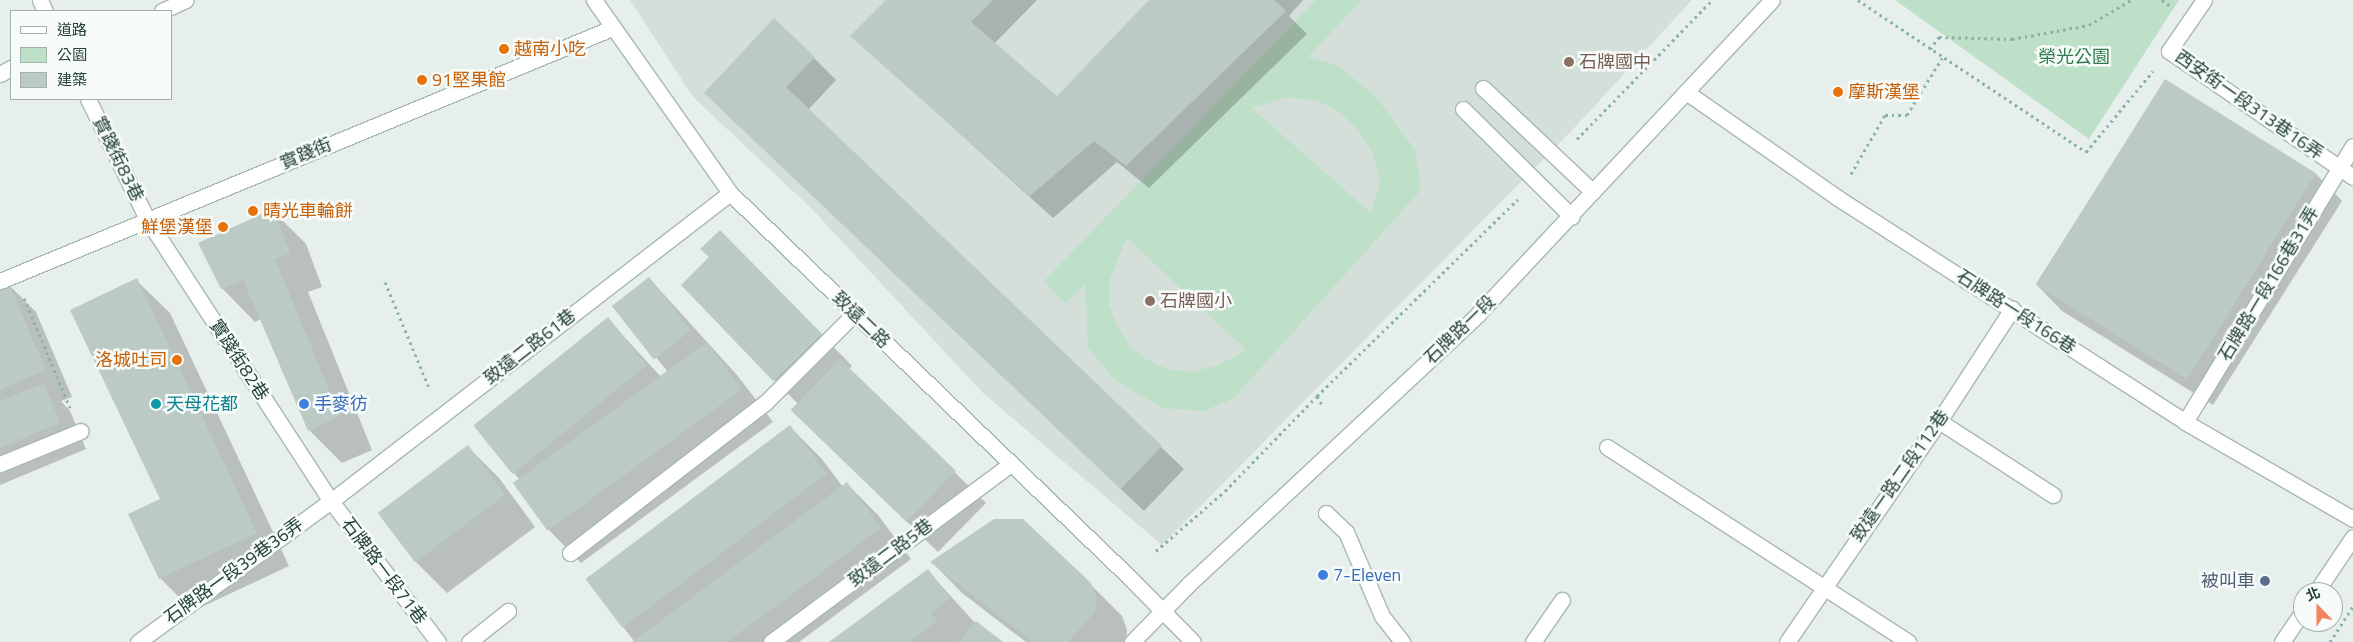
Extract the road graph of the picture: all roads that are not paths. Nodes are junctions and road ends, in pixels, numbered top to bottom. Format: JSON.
{"nodes":[{"id":1,"x":186,"y":0,"type":"edge"},
{"id":2,"x":594,"y":0,"type":"edge"},
{"id":3,"x":1772,"y":0,"type":"edge"},
{"id":4,"x":2204,"y":0,"type":"edge"},
{"id":5,"x":164,"y":10,"type":"edge"},
{"id":6,"x":612,"y":28,"type":"junction"},
{"id":7,"x":1483,"y":88,"type":"dead end"},
{"id":8,"x":1686,"y":92,"type":"junction"},
{"id":9,"x":88,"y":100,"type":"edge"},
{"id":10,"x":1464,"y":109,"type":"dead end"},
{"id":11,"x":2353,"y":146,"type":"edge"},
{"id":12,"x":2339,"y":168,"type":"junction"},
{"id":13,"x":2353,"y":177,"type":"edge"},
{"id":14,"x":1594,"y":192,"type":"junction"},
{"id":15,"x":730,"y":193,"type":"junction"},
{"id":16,"x":1572,"y":217,"type":"junction"},
{"id":17,"x":148,"y":219,"type":"junction"},
{"id":18,"x":7,"y":279,"type":"edge"},
{"id":19,"x":2012,"y":309,"type":"junction"},
{"id":20,"x":854,"y":314,"type":"junction"},
{"id":21,"x":1940,"y":421,"type":"junction"},
{"id":22,"x":2185,"y":422,"type":"junction"},
{"id":23,"x":81,"y":431,"type":"road end"},
{"id":24,"x":1607,"y":447,"type":"dead end"},
{"id":25,"x":0,"y":464,"type":"edge"},
{"id":26,"x":1011,"y":464,"type":"junction"},
{"id":27,"x":2053,"y":495,"type":"dead end"},
{"id":28,"x":331,"y":501,"type":"junction"},
{"id":29,"x":1326,"y":513,"type":"dead end"},
{"id":30,"x":2353,"y":519,"type":"edge"},
{"id":31,"x":2353,"y":538,"type":"edge"},
{"id":32,"x":570,"y":553,"type":"dead end"},
{"id":33,"x":2323,"y":582,"type":"edge"},
{"id":34,"x":1824,"y":586,"type":"junction"},
{"id":35,"x":1562,"y":600,"type":"dead end"},
{"id":36,"x":1162,"y":610,"type":"junction"},
{"id":37,"x":508,"y":611,"type":"dead end"},
{"id":38,"x":2293,"y":626,"type":"edge"},
{"id":39,"x":138,"y":642,"type":"edge"},
{"id":40,"x":438,"y":642,"type":"edge"},
{"id":41,"x":469,"y":642,"type":"edge"},
{"id":42,"x":771,"y":642,"type":"edge"},
{"id":43,"x":1132,"y":642,"type":"edge"},
{"id":44,"x":1193,"y":642,"type":"edge"},
{"id":45,"x":1402,"y":642,"type":"edge"},
{"id":46,"x":1533,"y":642,"type":"edge"},
{"id":47,"x":1786,"y":642,"type":"edge"},
{"id":48,"x":1909,"y":642,"type":"edge"},
{"id":49,"x":2282,"y":642,"type":"edge"}],
"edges":[{"from":1,"to":5,"type":"street"},
{"from":2,"to":6,"type":"street","name":"致遠二路"},
{"from":3,"to":8,"type":"street","name":"石牌路一段"},
{"from":4,"to":12,"type":"street","name":"西安街一段313巷16弄"},
{"from":6,"to":15,"type":"street","name":"致遠二路"},
{"from":6,"to":17,"type":"street","name":"實踐街"},
{"from":7,"to":14,"type":"street"},
{"from":8,"to":14,"type":"street","name":"石牌路一段"},
{"from":8,"to":19,"type":"street","name":"石牌路一段166巷"},
{"from":9,"to":17,"type":"street","name":"實踐街83巷"},
{"from":10,"to":16,"type":"street"},
{"from":11,"to":12,"type":"street","name":"石牌路一段166巷31弄"},
{"from":12,"to":13,"type":"street","name":"西安街一段313巷16弄"},
{"from":12,"to":22,"type":"street","name":"石牌路一段166巷31弄"},
{"from":14,"to":16,"type":"street","name":"石牌路一段"},
{"from":15,"to":20,"type":"street","name":"致遠二路"},
{"from":15,"to":28,"type":"street","name":"致遠二路61巷"},
{"from":16,"to":36,"type":"street","name":"石牌路一段"},
{"from":17,"to":18,"type":"street","name":"實踐街"},
{"from":17,"to":28,"type":"street","name":"實踐街82巷"},
{"from":19,"to":21,"type":"street","name":"致遠一路二段112巷"},
{"from":19,"to":22,"type":"street","name":"石牌路一段166巷"},
{"from":20,"to":26,"type":"street","name":"致遠二路"},
{"from":20,"to":32,"type":"street"},
{"from":21,"to":27,"type":"street"},
{"from":21,"to":34,"type":"street","name":"致遠一路二段112巷"},
{"from":22,"to":30,"type":"street","name":"石牌路一段166巷"},
{"from":23,"to":25,"type":"street"},
{"from":24,"to":34,"type":"street"},
{"from":26,"to":36,"type":"street","name":"致遠二路"},
{"from":26,"to":42,"type":"street","name":"致遠二路5巷"},
{"from":28,"to":39,"type":"street","name":"石牌路一段39巷36弄"},
{"from":28,"to":40,"type":"street","name":"石牌路一段71巷"},
{"from":29,"to":45,"type":"street"},
{"from":31,"to":33,"type":"street"},
{"from":34,"to":47,"type":"street","name":"致遠一路二段112巷"},
{"from":34,"to":48,"type":"street"},
{"from":35,"to":46,"type":"street"},
{"from":36,"to":43,"type":"street","name":"石牌路一段"},
{"from":36,"to":44,"type":"street","name":"致遠二路"},
{"from":37,"to":41,"type":"street"},
{"from":38,"to":49,"type":"street"}]}
